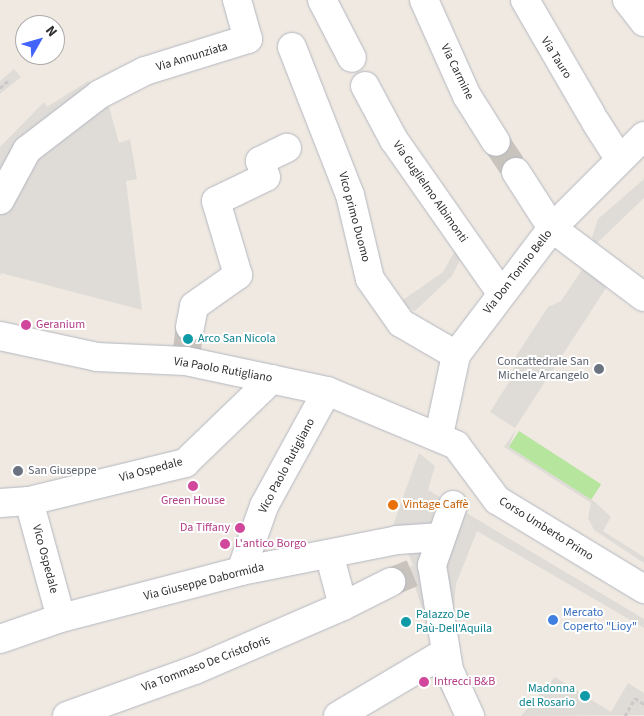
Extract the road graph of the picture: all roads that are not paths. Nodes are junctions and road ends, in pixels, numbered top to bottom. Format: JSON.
{"nodes":[{"id":1,"x":237,"y":0,"type":"edge"},
{"id":2,"x":322,"y":0,"type":"edge"},
{"id":3,"x":424,"y":0,"type":"edge"},
{"id":4,"x":524,"y":0,"type":"edge"},
{"id":5,"x":627,"y":0,"type":"edge"},
{"id":6,"x":644,"y":22,"type":"edge"},
{"id":7,"x":292,"y":47,"type":"dead end"},
{"id":8,"x":352,"y":58,"type":"dead end"},
{"id":9,"x":365,"y":86,"type":"dead end"},
{"id":10,"x":644,"y":136,"type":"edge"},
{"id":11,"x":496,"y":142,"type":"tunnel mouth"},
{"id":12,"x":287,"y":148,"type":"dead end"},
{"id":13,"x":618,"y":158,"type":"junction"},
{"id":14,"x":516,"y":172,"type":"tunnel mouth"},
{"id":15,"x":0,"y":200,"type":"edge"},
{"id":16,"x":552,"y":228,"type":"junction"},
{"id":17,"x":501,"y":293,"type":"junction"},
{"id":18,"x":644,"y":297,"type":"edge"},
{"id":19,"x":0,"y":336,"type":"edge"},
{"id":20,"x":188,"y":346,"type":"junction"},
{"id":21,"x":456,"y":355,"type":"junction"},
{"id":22,"x":272,"y":379,"type":"junction"},
{"id":23,"x":327,"y":391,"type":"junction"},
{"id":24,"x":439,"y":435,"type":"junction"},
{"id":25,"x":29,"y":500,"type":"junction"},
{"id":26,"x":0,"y":503,"type":"edge"},
{"id":27,"x":453,"y":505,"type":"dead end"},
{"id":28,"x":441,"y":537,"type":"junction"},
{"id":29,"x":330,"y":557,"type":"junction"},
{"id":30,"x":242,"y":571,"type":"junction"},
{"id":31,"x":412,"y":573,"type":"junction"},
{"id":32,"x":644,"y":589,"type":"edge"},
{"id":33,"x":343,"y":606,"type":"junction"},
{"id":34,"x":61,"y":618,"type":"junction"},
{"id":35,"x":0,"y":639,"type":"edge"},
{"id":36,"x":444,"y":653,"type":"junction"},
{"id":37,"x":464,"y":713,"type":"edge"},
{"id":38,"x":66,"y":716,"type":"edge"},
{"id":39,"x":338,"y":716,"type":"edge"}],
"edges":[{"from":1,"to":15,"type":"street","name":"Via Annunziata"},
{"from":2,"to":8,"type":"street"},
{"from":3,"to":11,"type":"street","name":"Via Carmine"},
{"from":4,"to":13,"type":"street","name":"Via Tauro"},
{"from":5,"to":6,"type":"street"},
{"from":7,"to":21,"type":"street","name":"Vico primo Duomo"},
{"from":9,"to":17,"type":"street","name":"Via Guglielmo Albimonti"},
{"from":10,"to":13,"type":"street","name":"Via Don Tonino Bello"},
{"from":12,"to":20,"type":"street"},
{"from":13,"to":16,"type":"street","name":"Via Don Tonino Bello"},
{"from":14,"to":16,"type":"street"},
{"from":16,"to":17,"type":"street","name":"Via Don Tonino Bello"},
{"from":16,"to":18,"type":"street"},
{"from":17,"to":21,"type":"street","name":"Via Don Tonino Bello"},
{"from":19,"to":20,"type":"street","name":"Via Paolo Rutigliano"},
{"from":20,"to":22,"type":"street","name":"Via Paolo Rutigliano"},
{"from":21,"to":24,"type":"street","name":"Via Don Tonino Bello"},
{"from":22,"to":23,"type":"street","name":"Via Paolo Rutigliano"},
{"from":22,"to":25,"type":"street","name":"Via Ospedale"},
{"from":23,"to":24,"type":"street","name":"Via Paolo Rutigliano"},
{"from":23,"to":30,"type":"street","name":"Vico Paolo Rutigliano"},
{"from":24,"to":32,"type":"street","name":"Corso Umberto Primo"},
{"from":25,"to":26,"type":"street","name":"Via Ospedale"},
{"from":25,"to":34,"type":"street","name":"Vico Ospedale"},
{"from":27,"to":28,"type":"street"},
{"from":28,"to":29,"type":"street","name":"Via Giuseppe Dabormida"},
{"from":28,"to":31,"type":"street"},
{"from":29,"to":30,"type":"street","name":"Via Giuseppe Dabormida"},
{"from":29,"to":33,"type":"street"},
{"from":30,"to":34,"type":"street","name":"Via Giuseppe Dabormida"},
{"from":31,"to":33,"type":"street","name":"Via Tommaso De Cristoforis"},
{"from":31,"to":36,"type":"street"},
{"from":33,"to":38,"type":"street","name":"Via Tommaso De Cristoforis"},
{"from":34,"to":35,"type":"street","name":"Via Giuseppe Dabormida"},
{"from":36,"to":37,"type":"street"},
{"from":36,"to":39,"type":"street"}]}
